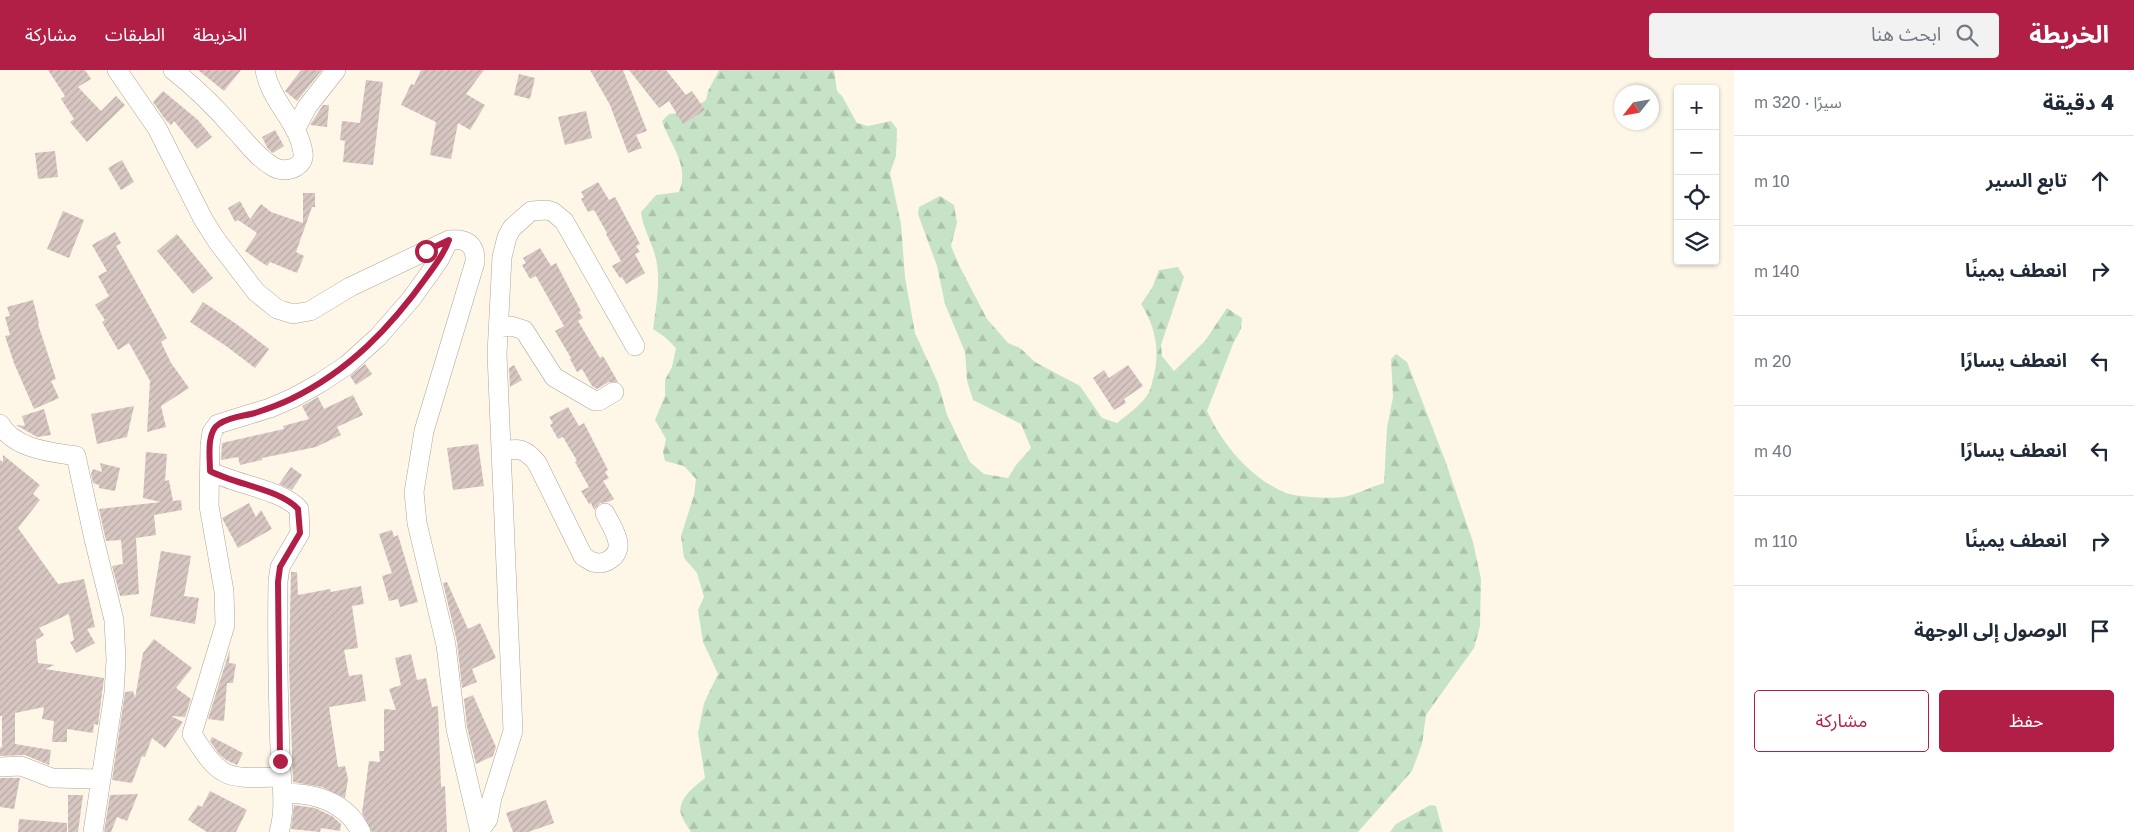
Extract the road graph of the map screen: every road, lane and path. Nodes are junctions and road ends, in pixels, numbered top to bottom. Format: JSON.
{"nodes":[{"id":1,"x":116,"y":70,"type":"edge"},
{"id":2,"x":172,"y":70,"type":"edge"},
{"id":3,"x":265,"y":70,"type":"edge"},
{"id":4,"x":336,"y":70,"type":"edge"},
{"id":5,"x":295,"y":130,"type":"junction"},
{"id":6,"x":449,"y":240,"type":"junction"},
{"id":7,"x":498,"y":328,"type":"junction"},
{"id":8,"x":635,"y":346,"type":"dead end"},
{"id":9,"x":614,"y":392,"type":"dead end"},
{"id":10,"x":0,"y":424,"type":"edge"},
{"id":11,"x":501,"y":452,"type":"junction"},
{"id":12,"x":210,"y":471,"type":"junction"},
{"id":13,"x":605,"y":513,"type":"dead end"},
{"id":14,"x":0,"y":767,"type":"edge"},
{"id":15,"x":100,"y":779,"type":"junction"},
{"id":16,"x":282,"y":785,"type":"junction"},
{"id":17,"x":480,"y":831,"type":"edge"},
{"id":18,"x":93,"y":832,"type":"edge"},
{"id":19,"x":279,"y":832,"type":"edge"},
{"id":20,"x":360,"y":832,"type":"edge"}],
"edges":[{"from":1,"to":6,"type":"street"},
{"from":2,"to":5,"type":"street"},
{"from":3,"to":5,"type":"street"},
{"from":4,"to":5,"type":"street"},
{"from":6,"to":12,"type":"street"},
{"from":6,"to":17,"type":"street"},
{"from":7,"to":8,"type":"street"},
{"from":7,"to":9,"type":"street"},
{"from":7,"to":11,"type":"street"},
{"from":10,"to":15,"type":"street"},
{"from":11,"to":13,"type":"street"},
{"from":11,"to":17,"type":"street"},
{"from":12,"to":16,"type":"street"},
{"from":12,"to":16,"type":"street"},
{"from":14,"to":15,"type":"street"},
{"from":15,"to":18,"type":"street"},
{"from":16,"to":19,"type":"street"},
{"from":16,"to":20,"type":"street"}]}
